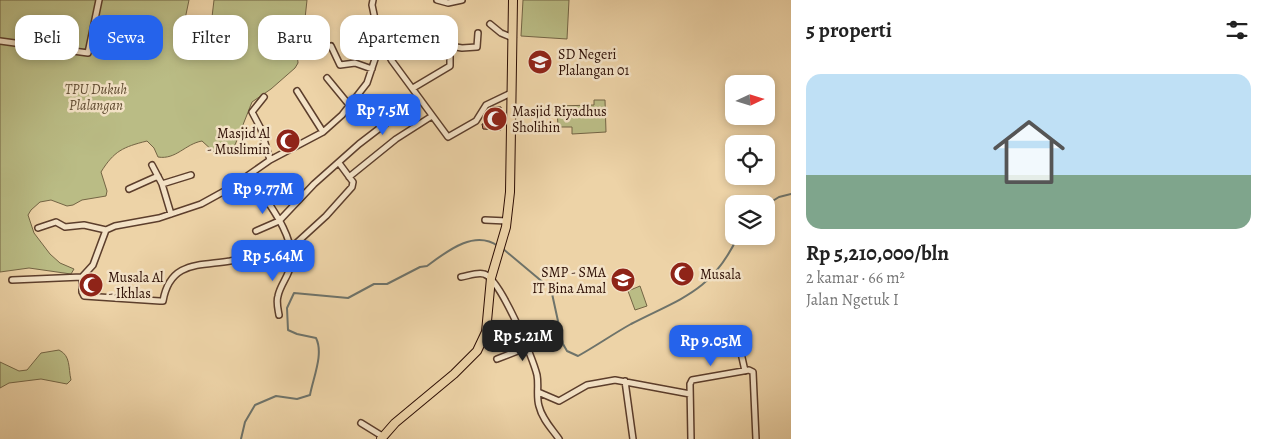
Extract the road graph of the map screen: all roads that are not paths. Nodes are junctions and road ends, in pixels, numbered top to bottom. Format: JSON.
{"nodes":[{"id":1,"x":98,"y":0,"type":"edge"},
{"id":2,"x":437,"y":0,"type":"edge"},
{"id":3,"x":462,"y":0,"type":"edge"},
{"id":4,"x":513,"y":0,"type":"edge"},
{"id":5,"x":373,"y":2,"type":"edge"},
{"id":6,"x":376,"y":15,"type":"edge"},
{"id":7,"x":490,"y":24,"type":"dead end"},
{"id":8,"x":478,"y":33,"type":"dead end"},
{"id":9,"x":513,"y":38,"type":"junction"},
{"id":10,"x":0,"y":41,"type":"edge"},
{"id":11,"x":331,"y":46,"type":"dead end"},
{"id":12,"x":458,"y":47,"type":"edge"},
{"id":13,"x":374,"y":60,"type":"edge"},
{"id":14,"x":392,"y":60,"type":"edge"},
{"id":15,"x":450,"y":60,"type":"edge"},
{"id":16,"x":372,"y":69,"type":"junction"},
{"id":17,"x":327,"y":78,"type":"dead end"},
{"id":18,"x":413,"y":88,"type":"junction"},
{"id":19,"x":297,"y":90,"type":"dead end"},
{"id":20,"x":511,"y":94,"type":"junction"},
{"id":21,"x":264,"y":98,"type":"dead end"},
{"id":22,"x":420,"y":98,"type":"junction"},
{"id":23,"x":350,"y":106,"type":"junction"},
{"id":24,"x":432,"y":116,"type":"junction"},
{"id":25,"x":323,"y":132,"type":"junction"},
{"id":26,"x":270,"y":160,"type":"junction"},
{"id":27,"x":339,"y":163,"type":"junction"},
{"id":28,"x":152,"y":165,"type":"dead end"},
{"id":29,"x":250,"y":175,"type":"junction"},
{"id":30,"x":158,"y":176,"type":"junction"},
{"id":31,"x":191,"y":176,"type":"dead end"},
{"id":32,"x":349,"y":177,"type":"junction"},
{"id":33,"x":162,"y":184,"type":"junction"},
{"id":34,"x":129,"y":189,"type":"dead end"},
{"id":35,"x":171,"y":214,"type":"junction"},
{"id":36,"x":485,"y":220,"type":"dead end"},
{"id":37,"x":279,"y":221,"type":"junction"},
{"id":38,"x":507,"y":221,"type":"junction"},
{"id":39,"x":38,"y":228,"type":"dead end"},
{"id":40,"x":106,"y":230,"type":"junction"},
{"id":41,"x":256,"y":231,"type":"dead end"},
{"id":42,"x":291,"y":248,"type":"junction"},
{"id":43,"x":82,"y":277,"type":"junction"},
{"id":44,"x":461,"y":278,"type":"dead end"},
{"id":45,"x":491,"y":278,"type":"junction"},
{"id":46,"x":12,"y":280,"type":"dead end"},
{"id":47,"x":279,"y":315,"type":"dead end"},
{"id":48,"x":528,"y":347,"type":"junction"},
{"id":49,"x":741,"y":353,"type":"dead end"},
{"id":50,"x":497,"y":359,"type":"dead end"},
{"id":51,"x":745,"y":371,"type":"junction"},
{"id":52,"x":625,"y":381,"type":"junction"},
{"id":53,"x":538,"y":392,"type":"junction"},
{"id":54,"x":690,"y":394,"type":"junction"},
{"id":55,"x":361,"y":423,"type":"dead end"},
{"id":56,"x":382,"y":438,"type":"edge"},
{"id":57,"x":559,"y":439,"type":"edge"},
{"id":58,"x":633,"y":439,"type":"edge"},
{"id":59,"x":691,"y":439,"type":"edge"},
{"id":60,"x":756,"y":439,"type":"edge"}],
"edges":[{"from":1,"to":10,"type":"street"},
{"from":2,"to":3,"type":"street"},
{"from":4,"to":9,"type":"main road"},
{"from":5,"to":6,"type":"street"},
{"from":7,"to":9,"type":"street"},
{"from":8,"to":12,"type":"street"},
{"from":9,"to":20,"type":"main road"},
{"from":11,"to":16,"type":"street"},
{"from":13,"to":16,"type":"street"},
{"from":14,"to":18,"type":"street"},
{"from":15,"to":18,"type":"street"},
{"from":16,"to":23,"type":"street"},
{"from":17,"to":23,"type":"street"},
{"from":18,"to":22,"type":"street"},
{"from":19,"to":25,"type":"street"},
{"from":20,"to":24,"type":"street"},
{"from":20,"to":38,"type":"main road"},
{"from":21,"to":26,"type":"street"},
{"from":22,"to":24,"type":"street"},
{"from":22,"to":27,"type":"street"},
{"from":23,"to":25,"type":"street"},
{"from":24,"to":32,"type":"street"},
{"from":25,"to":26,"type":"street"},
{"from":26,"to":29,"type":"street"},
{"from":27,"to":32,"type":"street"},
{"from":27,"to":37,"type":"street"},
{"from":28,"to":30,"type":"street"},
{"from":29,"to":35,"type":"street"},
{"from":29,"to":37,"type":"street"},
{"from":30,"to":33,"type":"street"},
{"from":30,"to":34,"type":"street"},
{"from":31,"to":33,"type":"street"},
{"from":32,"to":42,"type":"street"},
{"from":33,"to":35,"type":"street"},
{"from":35,"to":40,"type":"street"},
{"from":36,"to":38,"type":"street"},
{"from":37,"to":41,"type":"street"},
{"from":37,"to":42,"type":"street"},
{"from":38,"to":45,"type":"main road"},
{"from":39,"to":40,"type":"street"},
{"from":40,"to":43,"type":"street"},
{"from":42,"to":43,"type":"street"},
{"from":42,"to":47,"type":"street"},
{"from":43,"to":46,"type":"street"},
{"from":44,"to":45,"type":"street"},
{"from":45,"to":48,"type":"street"},
{"from":45,"to":56,"type":"main road"},
{"from":48,"to":50,"type":"street"},
{"from":48,"to":53,"type":"street"},
{"from":49,"to":51,"type":"street"},
{"from":51,"to":54,"type":"street"},
{"from":51,"to":60,"type":"street"},
{"from":52,"to":53,"type":"street"},
{"from":52,"to":54,"type":"street"},
{"from":52,"to":58,"type":"street"},
{"from":53,"to":57,"type":"street"},
{"from":54,"to":59,"type":"street"},
{"from":55,"to":56,"type":"street"}]}
